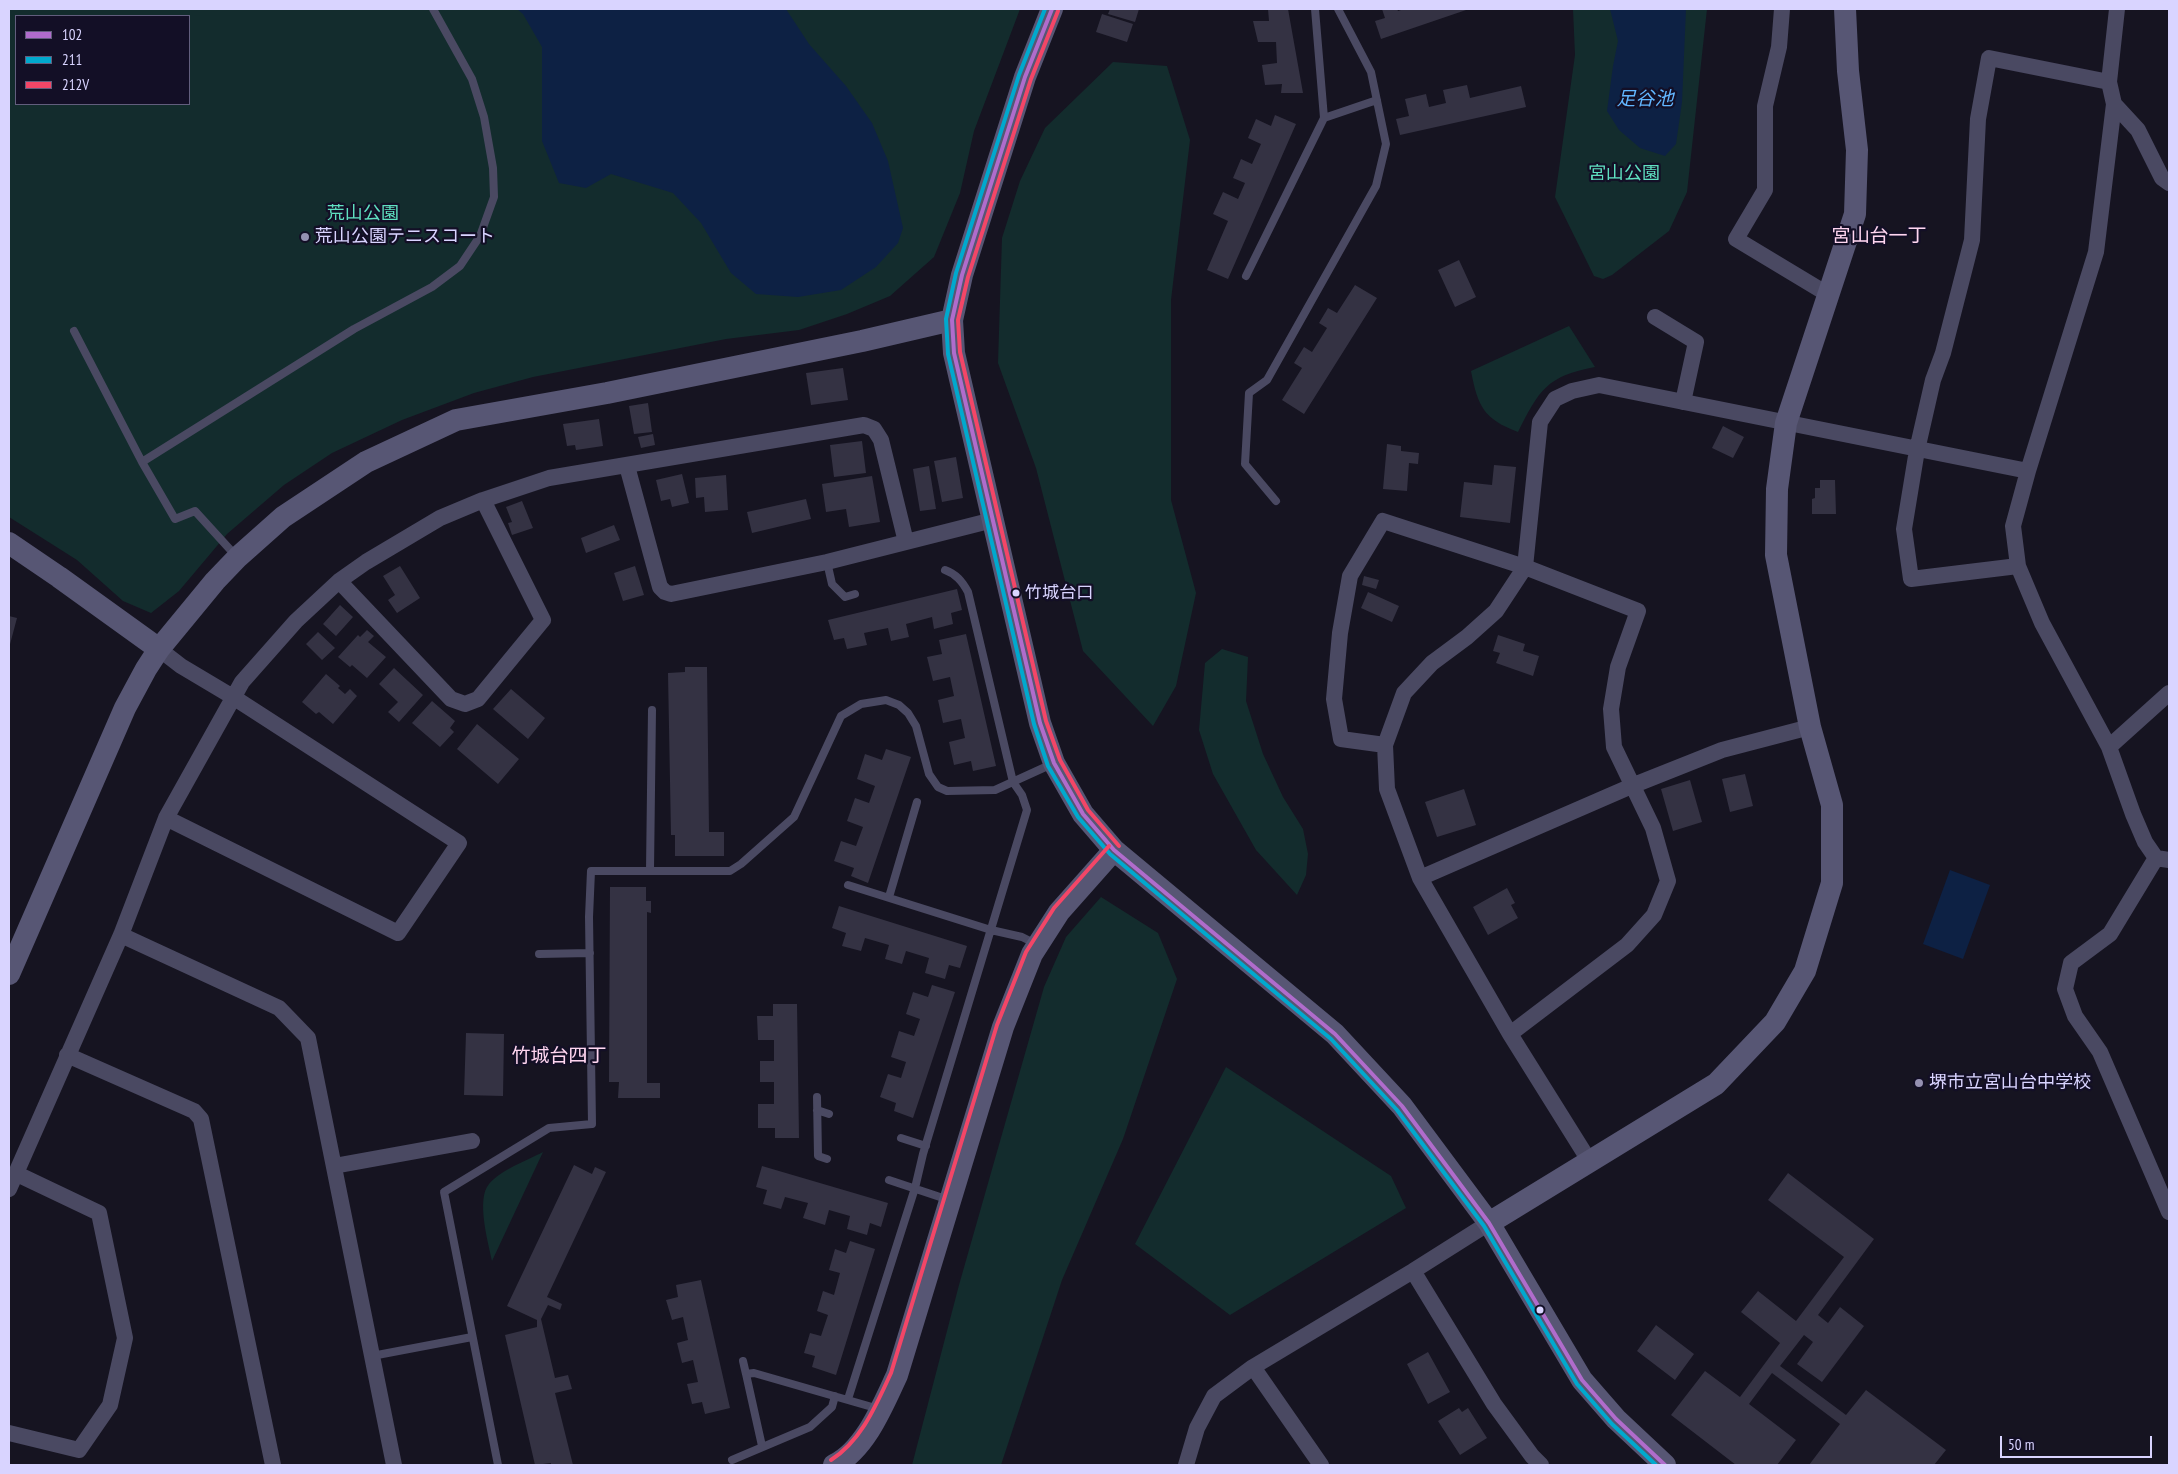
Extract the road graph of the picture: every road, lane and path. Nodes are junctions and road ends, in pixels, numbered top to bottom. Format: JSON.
{"nodes":[{"id":1,"x":433,"y":9,"type":"edge"},
{"id":2,"x":1052,"y":9,"type":"edge"},
{"id":3,"x":1315,"y":9,"type":"edge"},
{"id":4,"x":1338,"y":9,"type":"edge"},
{"id":5,"x":1782,"y":9,"type":"edge"},
{"id":6,"x":1845,"y":9,"type":"edge"},
{"id":7,"x":2117,"y":9,"type":"edge"},
{"id":8,"x":2108,"y":82,"type":"junction"},
{"id":9,"x":1377,"y":100,"type":"junction"},
{"id":10,"x":2114,"y":104,"type":"junction"},
{"id":11,"x":1324,"y":118,"type":"junction"},
{"id":12,"x":2169,"y":183,"type":"edge"},
{"id":13,"x":1246,"y":276,"type":"dead end"},
{"id":14,"x":1829,"y":294,"type":"junction"},
{"id":15,"x":1655,"y":317,"type":"dead end"},
{"id":16,"x":952,"y":320,"type":"junction"},
{"id":17,"x":74,"y":330,"type":"dead end"},
{"id":18,"x":1683,"y":402,"type":"junction"},
{"id":19,"x":1786,"y":423,"type":"junction"},
{"id":20,"x":1917,"y":450,"type":"junction"},
{"id":21,"x":142,"y":462,"type":"junction"},
{"id":22,"x":627,"y":466,"type":"junction"},
{"id":23,"x":2028,"y":470,"type":"junction"},
{"id":24,"x":483,"y":500,"type":"junction"},
{"id":25,"x":1276,"y":501,"type":"dead end"},
{"id":26,"x":993,"y":520,"type":"junction"},
{"id":27,"x":906,"y":542,"type":"junction"},
{"id":28,"x":9,"y":543,"type":"edge"},
{"id":29,"x":238,"y":557,"type":"junction"},
{"id":30,"x":827,"y":562,"type":"junction"},
{"id":31,"x":2018,"y":566,"type":"junction"},
{"id":32,"x":1525,"y":567,"type":"junction"},
{"id":33,"x":945,"y":570,"type":"dead end"},
{"id":34,"x":339,"y":581,"type":"junction"},
{"id":35,"x":855,"y":594,"type":"dead end"},
{"id":36,"x":159,"y":649,"type":"junction"},
{"id":37,"x":2169,"y":693,"type":"edge"},
{"id":38,"x":233,"y":697,"type":"junction"},
{"id":39,"x":652,"y":710,"type":"dead end"},
{"id":40,"x":1810,"y":728,"type":"junction"},
{"id":41,"x":1385,"y":745,"type":"junction"},
{"id":42,"x":2109,"y":747,"type":"junction"},
{"id":43,"x":1054,"y":763,"type":"junction"},
{"id":44,"x":1013,"y":782,"type":"junction"},
{"id":45,"x":1634,"y":785,"type":"junction"},
{"id":46,"x":917,"y":802,"type":"dead end"},
{"id":47,"x":166,"y":818,"type":"junction"},
{"id":48,"x":1114,"y":850,"type":"junction"},
{"id":49,"x":2162,"y":859,"type":"edge"},
{"id":50,"x":650,"y":870,"type":"junction"},
{"id":51,"x":1420,"y":878,"type":"junction"},
{"id":52,"x":848,"y":885,"type":"dead end"},
{"id":53,"x":889,"y":897,"type":"junction"},
{"id":54,"x":991,"y":930,"type":"junction"},
{"id":55,"x":120,"y":935,"type":"junction"},
{"id":56,"x":1037,"y":944,"type":"junction"},
{"id":57,"x":590,"y":953,"type":"junction"},
{"id":58,"x":539,"y":954,"type":"dead end"},
{"id":59,"x":9,"y":974,"type":"edge"},
{"id":60,"x":1510,"y":1034,"type":"junction"},
{"id":61,"x":67,"y":1055,"type":"junction"},
{"id":62,"x":817,"y":1098,"type":"dead end"},
{"id":63,"x":817,"y":1110,"type":"junction"},
{"id":64,"x":829,"y":1114,"type":"dead end"},
{"id":65,"x":901,"y":1138,"type":"dead end"},
{"id":66,"x":472,"y":1141,"type":"dead end"},
{"id":67,"x":926,"y":1146,"type":"junction"},
{"id":68,"x":827,"y":1159,"type":"dead end"},
{"id":69,"x":1590,"y":1162,"type":"junction"},
{"id":70,"x":334,"y":1166,"type":"junction"},
{"id":71,"x":15,"y":1173,"type":"junction"},
{"id":72,"x":889,"y":1180,"type":"dead end"},
{"id":73,"x":915,"y":1188,"type":"junction"},
{"id":74,"x":9,"y":1190,"type":"edge"},
{"id":75,"x":950,"y":1200,"type":"junction"},
{"id":76,"x":2169,"y":1212,"type":"edge"},
{"id":77,"x":1489,"y":1223,"type":"junction"},
{"id":78,"x":1413,"y":1271,"type":"junction"},
{"id":79,"x":472,"y":1337,"type":"junction"},
{"id":80,"x":372,"y":1356,"type":"junction"},
{"id":81,"x":743,"y":1361,"type":"dead end"},
{"id":82,"x":1253,"y":1367,"type":"junction"},
{"id":83,"x":746,"y":1374,"type":"junction"},
{"id":84,"x":835,"y":1396,"type":"junction"},
{"id":85,"x":848,"y":1399,"type":"junction"},
{"id":86,"x":881,"y":1410,"type":"junction"},
{"id":87,"x":9,"y":1433,"type":"edge"},
{"id":88,"x":762,"y":1446,"type":"junction"},
{"id":89,"x":732,"y":1460,"type":"dead end"},
{"id":90,"x":846,"y":1462,"type":"edge"},
{"id":91,"x":273,"y":1465,"type":"edge"},
{"id":92,"x":394,"y":1465,"type":"edge"},
{"id":93,"x":498,"y":1465,"type":"edge"},
{"id":94,"x":1186,"y":1465,"type":"edge"},
{"id":95,"x":1320,"y":1465,"type":"edge"},
{"id":96,"x":1541,"y":1465,"type":"edge"},
{"id":97,"x":1665,"y":1465,"type":"edge"}],
"edges":[{"from":1,"to":21,"type":"lane"},
{"from":2,"to":16,"type":"street"},
{"from":3,"to":11,"type":"lane"},
{"from":4,"to":9,"type":"lane"},
{"from":5,"to":14,"type":"street"},
{"from":6,"to":14,"type":"street"},
{"from":7,"to":8,"type":"street"},
{"from":8,"to":10,"type":"street"},
{"from":8,"to":20,"type":"street"},
{"from":9,"to":11,"type":"lane"},
{"from":9,"to":25,"type":"lane"},
{"from":10,"to":12,"type":"street"},
{"from":10,"to":23,"type":"street"},
{"from":11,"to":13,"type":"lane"},
{"from":14,"to":19,"type":"street"},
{"from":15,"to":18,"type":"street"},
{"from":16,"to":26,"type":"street"},
{"from":16,"to":29,"type":"street"},
{"from":17,"to":21,"type":"lane"},
{"from":18,"to":19,"type":"street"},
{"from":18,"to":32,"type":"street"},
{"from":19,"to":20,"type":"street"},
{"from":19,"to":40,"type":"street"},
{"from":20,"to":23,"type":"street"},
{"from":20,"to":31,"type":"street"},
{"from":21,"to":29,"type":"lane"},
{"from":22,"to":24,"type":"street"},
{"from":22,"to":27,"type":"street"},
{"from":22,"to":30,"type":"street"},
{"from":23,"to":31,"type":"street"},
{"from":24,"to":34,"type":"street"},
{"from":24,"to":34,"type":"street"},
{"from":26,"to":27,"type":"street"},
{"from":26,"to":43,"type":"street"},
{"from":27,"to":30,"type":"street"},
{"from":28,"to":36,"type":"street"},
{"from":29,"to":36,"type":"street"},
{"from":30,"to":35,"type":"lane"},
{"from":31,"to":42,"type":"street"},
{"from":32,"to":41,"type":"street"},
{"from":32,"to":41,"type":"street"},
{"from":32,"to":45,"type":"street"},
{"from":33,"to":44,"type":"lane"},
{"from":34,"to":38,"type":"street"},
{"from":36,"to":38,"type":"street"},
{"from":36,"to":59,"type":"street"},
{"from":37,"to":42,"type":"street"},
{"from":38,"to":47,"type":"street"},
{"from":38,"to":47,"type":"street"},
{"from":39,"to":50,"type":"lane"},
{"from":40,"to":45,"type":"street"},
{"from":40,"to":69,"type":"street"},
{"from":41,"to":51,"type":"street"},
{"from":42,"to":49,"type":"street"},
{"from":43,"to":44,"type":"lane"},
{"from":43,"to":48,"type":"street"},
{"from":44,"to":50,"type":"lane"},
{"from":44,"to":54,"type":"lane"},
{"from":45,"to":51,"type":"street"},
{"from":45,"to":60,"type":"street"},
{"from":46,"to":53,"type":"lane"},
{"from":47,"to":55,"type":"street"},
{"from":48,"to":56,"type":"street"},
{"from":48,"to":77,"type":"street"},
{"from":49,"to":76,"type":"street"},
{"from":50,"to":57,"type":"lane"},
{"from":51,"to":60,"type":"street"},
{"from":52,"to":53,"type":"lane"},
{"from":53,"to":54,"type":"lane"},
{"from":54,"to":56,"type":"lane"},
{"from":54,"to":67,"type":"lane"},
{"from":55,"to":61,"type":"street"},
{"from":55,"to":70,"type":"street"},
{"from":56,"to":75,"type":"street"},
{"from":57,"to":58,"type":"lane"},
{"from":57,"to":79,"type":"lane"},
{"from":60,"to":69,"type":"street"},
{"from":61,"to":71,"type":"street"},
{"from":61,"to":91,"type":"street"},
{"from":62,"to":63,"type":"lane"},
{"from":63,"to":64,"type":"lane"},
{"from":63,"to":68,"type":"lane"},
{"from":65,"to":67,"type":"lane"},
{"from":66,"to":70,"type":"street"},
{"from":67,"to":73,"type":"lane"},
{"from":69,"to":77,"type":"street"},
{"from":70,"to":80,"type":"street"},
{"from":71,"to":74,"type":"street"},
{"from":71,"to":87,"type":"street"},
{"from":72,"to":73,"type":"lane"},
{"from":73,"to":75,"type":"lane"},
{"from":73,"to":85,"type":"lane"},
{"from":75,"to":86,"type":"street"},
{"from":77,"to":78,"type":"street"},
{"from":77,"to":97,"type":"street"},
{"from":78,"to":82,"type":"street"},
{"from":78,"to":96,"type":"street"},
{"from":79,"to":80,"type":"lane"},
{"from":79,"to":93,"type":"lane"},
{"from":80,"to":92,"type":"street"},
{"from":81,"to":83,"type":"lane"},
{"from":82,"to":94,"type":"street"},
{"from":82,"to":95,"type":"street"},
{"from":83,"to":84,"type":"lane"},
{"from":83,"to":88,"type":"lane"},
{"from":84,"to":85,"type":"lane"},
{"from":84,"to":88,"type":"lane"},
{"from":85,"to":86,"type":"lane"},
{"from":86,"to":90,"type":"street"},
{"from":88,"to":89,"type":"lane"}]}
